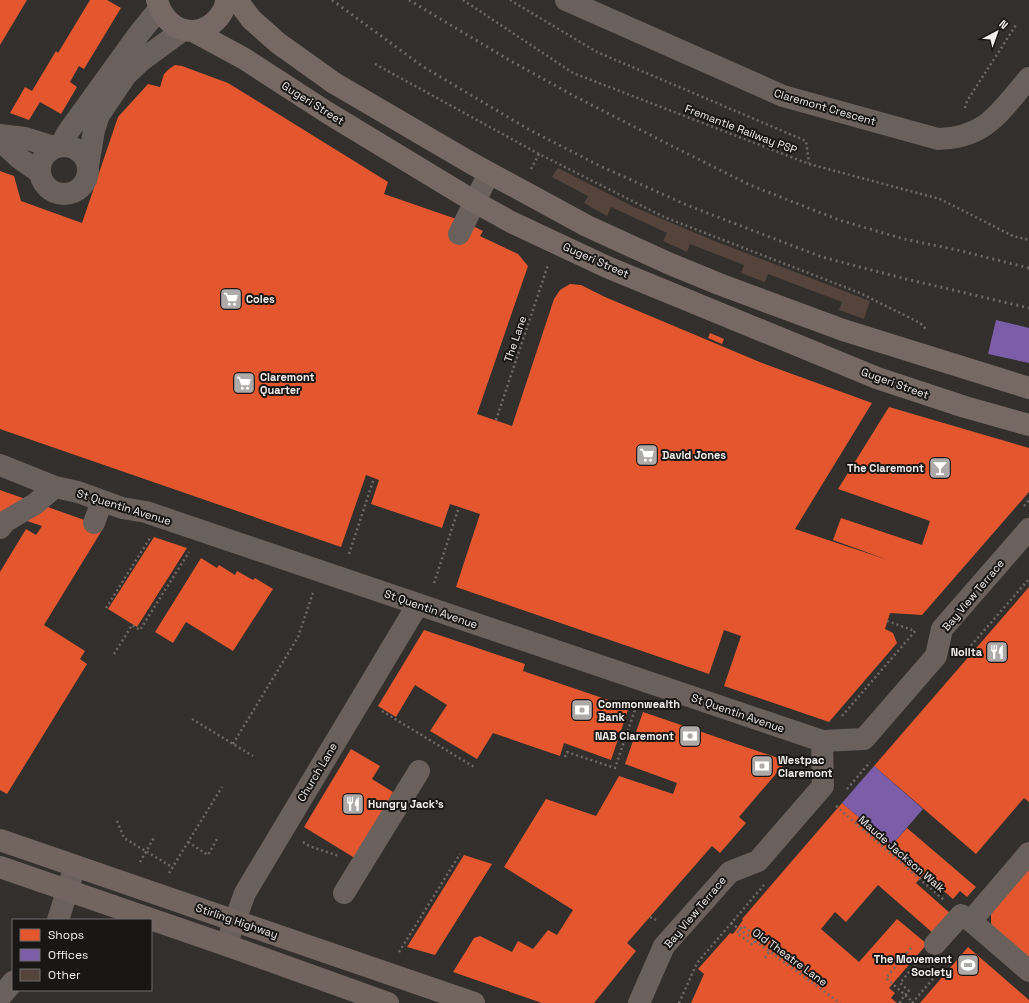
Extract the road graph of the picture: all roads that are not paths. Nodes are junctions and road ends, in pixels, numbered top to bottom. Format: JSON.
{"nodes":[{"id":1,"x":226,"y":0,"type":"edge"},
{"id":2,"x":237,"y":0,"type":"edge"},
{"id":3,"x":566,"y":0,"type":"edge"},
{"id":4,"x":158,"y":5,"type":"edge"},
{"id":5,"x":188,"y":30,"type":"junction"},
{"id":6,"x":1029,"y":78,"type":"edge"},
{"id":7,"x":0,"y":135,"type":"edge"},
{"id":8,"x":0,"y":140,"type":"edge"},
{"id":9,"x":58,"y":146,"type":"junction"},
{"id":10,"x":88,"y":166,"type":"junction"},
{"id":11,"x":39,"y":172,"type":"junction"},
{"id":12,"x":489,"y":173,"type":"junction"},
{"id":13,"x":475,"y":202,"type":"junction"},
{"id":14,"x":459,"y":234,"type":"dead end"},
{"id":15,"x":1029,"y":388,"type":"edge"},
{"id":16,"x":1029,"y":425,"type":"edge"},
{"id":17,"x":0,"y":465,"type":"edge"},
{"id":18,"x":55,"y":487,"type":"junction"},
{"id":19,"x":102,"y":501,"type":"junction"},
{"id":20,"x":94,"y":523,"type":"dead end"},
{"id":21,"x":0,"y":528,"type":"edge"},
{"id":22,"x":1029,"y":529,"type":"edge"},
{"id":23,"x":418,"y":604,"type":"junction"},
{"id":24,"x":822,"y":741,"type":"junction"},
{"id":25,"x":870,"y":748,"type":"joint"},
{"id":26,"x":419,"y":771,"type":"dead end"},
{"id":27,"x":0,"y":840,"type":"edge"},
{"id":28,"x":1029,"y":853,"type":"edge"},
{"id":29,"x":75,"y":866,"type":"junction"},
{"id":30,"x":0,"y":867,"type":"edge"},
{"id":31,"x":68,"y":890,"type":"junction"},
{"id":32,"x":344,"y":893,"type":"dead end"},
{"id":33,"x":966,"y":918,"type":"junction"},
{"id":34,"x":58,"y":919,"type":"edge"},
{"id":35,"x":151,"y":919,"type":"edge"},
{"id":36,"x":152,"y":919,"type":"edge"},
{"id":37,"x":234,"y":920,"type":"junction"},
{"id":38,"x":935,"y":944,"type":"dead end"},
{"id":39,"x":226,"y":945,"type":"junction"},
{"id":40,"x":1029,"y":971,"type":"edge"},
{"id":41,"x":12,"y":983,"type":"edge"},
{"id":42,"x":0,"y":997,"type":"edge"},
{"id":43,"x":388,"y":1003,"type":"edge"},
{"id":44,"x":474,"y":1003,"type":"edge"},
{"id":45,"x":639,"y":1003,"type":"edge"}],
"edges":[{"from":1,"to":5,"type":"main road"},
{"from":2,"to":12,"type":"main road"},
{"from":3,"to":6,"type":"street","name":"Claremont Crescent"},
{"from":4,"to":5,"type":"main road","name":"Gugeri Street"},
{"from":4,"to":9,"type":"street"},
{"from":5,"to":10,"type":"street"},
{"from":5,"to":13,"type":"main road","name":"Gugeri Street"},
{"from":7,"to":9,"type":"street"},
{"from":8,"to":11,"type":"street"},
{"from":9,"to":10,"type":"street"},
{"from":9,"to":11,"type":"street"},
{"from":10,"to":11,"type":"street"},
{"from":12,"to":13,"type":"street"},
{"from":12,"to":15,"type":"main road"},
{"from":13,"to":14,"type":"street"},
{"from":13,"to":16,"type":"main road","name":"Gugeri Street"},
{"from":17,"to":18,"type":"street","name":"St Quentin Avenue"},
{"from":18,"to":19,"type":"street","name":"St Quentin Avenue"},
{"from":18,"to":21,"type":"street"},
{"from":19,"to":20,"type":"street"},
{"from":19,"to":23,"type":"street","name":"St Quentin Avenue"},
{"from":22,"to":25,"type":"street","name":"Bay View Terrace"},
{"from":23,"to":24,"type":"street","name":"St Quentin Avenue"},
{"from":23,"to":37,"type":"street","name":"Church Lane"},
{"from":24,"to":25,"type":"street","name":"St Quentin Avenue"},
{"from":24,"to":45,"type":"street","name":"Bay View Terrace"},
{"from":26,"to":32,"type":"street"},
{"from":27,"to":29,"type":"highway","name":"Stirling Highway"},
{"from":28,"to":33,"type":"street"},
{"from":29,"to":31,"type":"street"},
{"from":29,"to":37,"type":"highway","name":"Stirling Highway"},
{"from":30,"to":31,"type":"highway"},
{"from":31,"to":34,"type":"street"},
{"from":31,"to":35,"type":"highway"},
{"from":33,"to":38,"type":"street"},
{"from":33,"to":40,"type":"street"},
{"from":36,"to":39,"type":"highway"},
{"from":37,"to":39,"type":"street","name":"Church Lane"},
{"from":37,"to":44,"type":"highway","name":"Stirling Highway"},
{"from":39,"to":43,"type":"highway"},
{"from":41,"to":42,"type":"street"}]}
